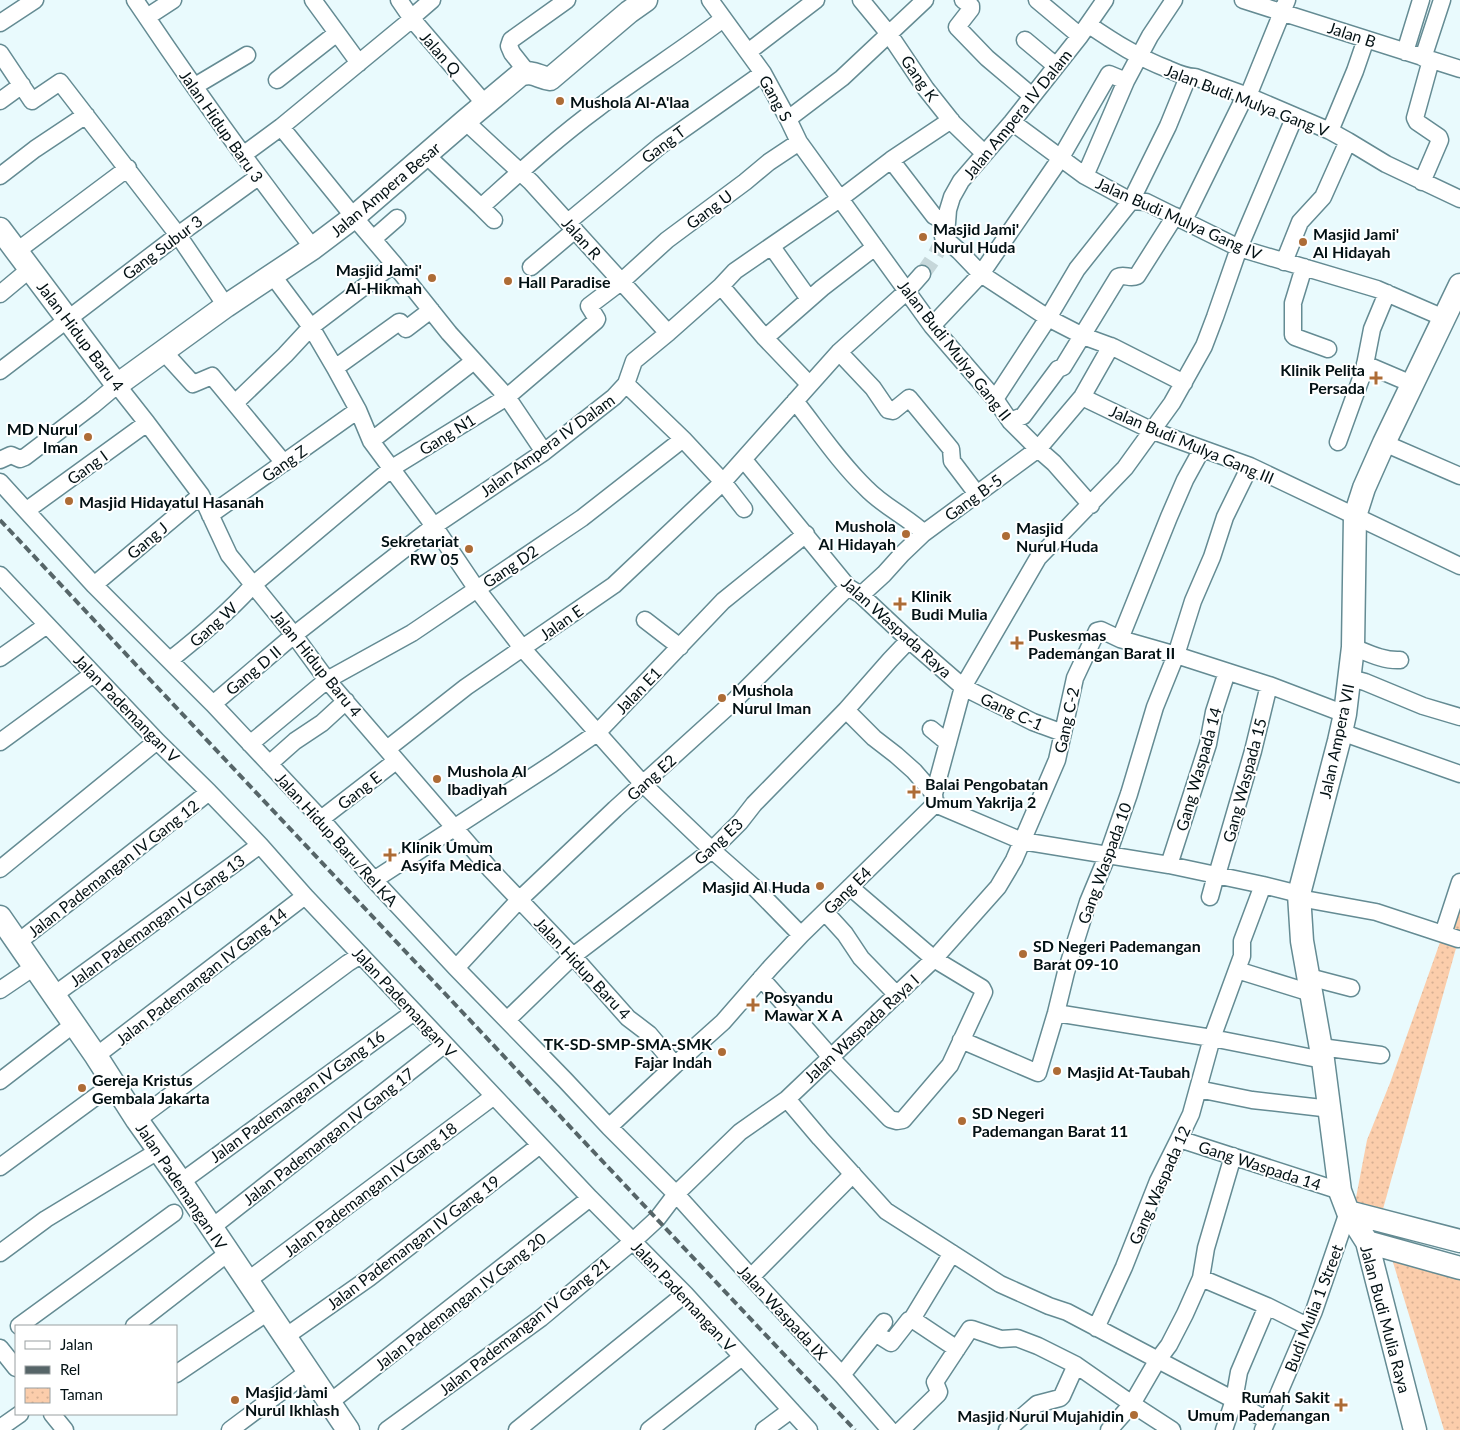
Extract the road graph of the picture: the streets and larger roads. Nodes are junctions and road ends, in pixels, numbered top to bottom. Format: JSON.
{"nodes":[{"id":1,"x":36,"y":0,"type":"edge"},
{"id":2,"x":135,"y":0,"type":"edge"},
{"id":3,"x":173,"y":0,"type":"edge"},
{"id":4,"x":398,"y":0,"type":"edge"},
{"id":5,"x":432,"y":0,"type":"edge"},
{"id":6,"x":568,"y":0,"type":"edge"},
{"id":7,"x":710,"y":0,"type":"edge"},
{"id":8,"x":816,"y":0,"type":"edge"},
{"id":9,"x":861,"y":0,"type":"edge"},
{"id":10,"x":924,"y":0,"type":"edge"},
{"id":11,"x":963,"y":0,"type":"edge"},
{"id":12,"x":1037,"y":0,"type":"edge"},
{"id":13,"x":1105,"y":0,"type":"edge"},
{"id":14,"x":1174,"y":0,"type":"edge"},
{"id":15,"x":1243,"y":0,"type":"edge"},
{"id":16,"x":1421,"y":0,"type":"edge"},
{"id":17,"x":1442,"y":0,"type":"edge"},
{"id":18,"x":316,"y":1,"type":"edge"},
{"id":19,"x":632,"y":4,"type":"edge"},
{"id":20,"x":1285,"y":6,"type":"edge"},
{"id":21,"x":147,"y":17,"type":"junction"},
{"id":22,"x":412,"y":19,"type":"junction"},
{"id":23,"x":723,"y":19,"type":"junction"},
{"id":24,"x":0,"y":23,"type":"edge"},
{"id":25,"x":1084,"y":30,"type":"junction"},
{"id":26,"x":337,"y":33,"type":"junction"},
{"id":27,"x":889,"y":34,"type":"junction"},
{"id":28,"x":1366,"y":39,"type":"junction"},
{"id":29,"x":1025,"y":40,"type":"dead end"},
{"id":30,"x":748,"y":52,"type":"junction"},
{"id":31,"x":1405,"y":52,"type":"junction"},
{"id":32,"x":0,"y":54,"type":"edge"},
{"id":33,"x":247,"y":55,"type":"dead end"},
{"id":34,"x":1139,"y":57,"type":"junction"},
{"id":35,"x":1427,"y":59,"type":"junction"},
{"id":36,"x":359,"y":63,"type":"junction"},
{"id":37,"x":1056,"y":66,"type":"junction"},
{"id":38,"x":1460,"y":69,"type":"edge"},
{"id":39,"x":527,"y":72,"type":"junction"},
{"id":40,"x":763,"y":73,"type":"junction"},
{"id":41,"x":1188,"y":77,"type":"junction"},
{"id":42,"x":277,"y":80,"type":"dead end"},
{"id":43,"x":1126,"y":81,"type":"junction"},
{"id":44,"x":22,"y":85,"type":"junction"},
{"id":45,"x":195,"y":86,"type":"junction"},
{"id":46,"x":1032,"y":96,"type":"junction"},
{"id":47,"x":1246,"y":96,"type":"junction"},
{"id":48,"x":0,"y":101,"type":"edge"},
{"id":49,"x":485,"y":104,"type":"junction"},
{"id":50,"x":86,"y":115,"type":"junction"},
{"id":51,"x":1295,"y":116,"type":"junction"},
{"id":52,"x":788,"y":119,"type":"junction"},
{"id":53,"x":951,"y":120,"type":"junction"},
{"id":54,"x":465,"y":121,"type":"junction"},
{"id":55,"x":1012,"y":122,"type":"junction"},
{"id":56,"x":281,"y":127,"type":"junction"},
{"id":57,"x":1330,"y":131,"type":"junction"},
{"id":58,"x":1348,"y":141,"type":"junction"},
{"id":59,"x":799,"y":142,"type":"junction"},
{"id":60,"x":984,"y":153,"type":"junction"},
{"id":61,"x":243,"y":155,"type":"junction"},
{"id":62,"x":426,"y":155,"type":"junction"},
{"id":63,"x":1060,"y":159,"type":"junction"},
{"id":64,"x":891,"y":160,"type":"junction"},
{"id":65,"x":128,"y":168,"type":"junction"},
{"id":66,"x":520,"y":172,"type":"junction"},
{"id":67,"x":0,"y":176,"type":"edge"},
{"id":68,"x":1085,"y":176,"type":"junction"},
{"id":69,"x":258,"y":177,"type":"junction"},
{"id":70,"x":1422,"y":182,"type":"junction"},
{"id":71,"x":841,"y":198,"type":"junction"},
{"id":72,"x":1460,"y":199,"type":"edge"},
{"id":73,"x":1131,"y":201,"type":"junction"},
{"id":74,"x":482,"y":207,"type":"junction"},
{"id":75,"x":354,"y":218,"type":"junction"},
{"id":76,"x":397,"y":218,"type":"dead end"},
{"id":77,"x":1179,"y":218,"type":"junction"},
{"id":78,"x":494,"y":220,"type":"dead end"},
{"id":79,"x":571,"y":226,"type":"junction"},
{"id":80,"x":0,"y":229,"type":"edge"},
{"id":81,"x":945,"y":231,"type":"junction"},
{"id":82,"x":178,"y":235,"type":"junction"},
{"id":83,"x":373,"y":240,"type":"junction"},
{"id":84,"x":772,"y":247,"type":"junction"},
{"id":85,"x":875,"y":247,"type":"junction"},
{"id":86,"x":313,"y":248,"type":"junction"},
{"id":87,"x":1239,"y":248,"type":"junction"},
{"id":88,"x":24,"y":260,"type":"junction"},
{"id":89,"x":1284,"y":262,"type":"junction"},
{"id":90,"x":394,"y":264,"type":"junction"},
{"id":91,"x":532,"y":267,"type":"dead end"},
{"id":92,"x":1304,"y":267,"type":"junction"},
{"id":93,"x":922,"y":274,"type":"tunnel mouth"},
{"id":94,"x":981,"y":274,"type":"junction"},
{"id":95,"x":272,"y":276,"type":"junction"},
{"id":96,"x":622,"y":281,"type":"junction"},
{"id":97,"x":1460,"y":285,"type":"edge"},
{"id":98,"x":721,"y":286,"type":"junction"},
{"id":99,"x":907,"y":291,"type":"junction"},
{"id":100,"x":1387,"y":293,"type":"junction"},
{"id":101,"x":0,"y":294,"type":"edge"},
{"id":102,"x":809,"y":299,"type":"junction"},
{"id":103,"x":226,"y":306,"type":"junction"},
{"id":104,"x":431,"y":310,"type":"junction"},
{"id":105,"x":68,"y":318,"type":"junction"},
{"id":106,"x":1048,"y":318,"type":"junction"},
{"id":107,"x":1444,"y":318,"type":"junction"},
{"id":108,"x":311,"y":326,"type":"junction"},
{"id":109,"x":932,"y":326,"type":"junction"},
{"id":110,"x":668,"y":332,"type":"junction"},
{"id":111,"x":1083,"y":336,"type":"junction"},
{"id":112,"x":766,"y":338,"type":"junction"},
{"id":113,"x":1111,"y":346,"type":"junction"},
{"id":114,"x":1328,"y":349,"type":"dead end"},
{"id":115,"x":163,"y":351,"type":"junction"},
{"id":116,"x":839,"y":352,"type":"junction"},
{"id":117,"x":474,"y":360,"type":"junction"},
{"id":118,"x":1365,"y":364,"type":"junction"},
{"id":119,"x":335,"y":368,"type":"junction"},
{"id":120,"x":0,"y":371,"type":"edge"},
{"id":121,"x":1184,"y":383,"type":"junction"},
{"id":122,"x":626,"y":384,"type":"junction"},
{"id":123,"x":810,"y":384,"type":"junction"},
{"id":124,"x":1412,"y":384,"type":"junction"},
{"id":125,"x":117,"y":385,"type":"junction"},
{"id":126,"x":507,"y":397,"type":"junction"},
{"id":127,"x":1082,"y":397,"type":"junction"},
{"id":128,"x":995,"y":399,"type":"junction"},
{"id":129,"x":795,"y":401,"type":"junction"},
{"id":130,"x":235,"y":403,"type":"junction"},
{"id":131,"x":358,"y":410,"type":"junction"},
{"id":132,"x":1010,"y":420,"type":"junction"},
{"id":133,"x":147,"y":423,"type":"junction"},
{"id":134,"x":1153,"y":431,"type":"junction"},
{"id":135,"x":683,"y":439,"type":"junction"},
{"id":136,"x":372,"y":441,"type":"junction"},
{"id":137,"x":1338,"y":442,"type":"dead end"},
{"id":138,"x":1384,"y":443,"type":"junction"},
{"id":139,"x":1038,"y":449,"type":"junction"},
{"id":140,"x":1202,"y":449,"type":"junction"},
{"id":141,"x":544,"y":452,"type":"junction"},
{"id":142,"x":0,"y":460,"type":"edge"},
{"id":143,"x":744,"y":460,"type":"junction"},
{"id":144,"x":284,"y":463,"type":"junction"},
{"id":145,"x":1250,"y":466,"type":"junction"},
{"id":146,"x":392,"y":468,"type":"junction"},
{"id":147,"x":1460,"y":476,"type":"edge"},
{"id":148,"x":0,"y":482,"type":"edge"},
{"id":149,"x":723,"y":482,"type":"junction"},
{"id":150,"x":977,"y":494,"type":"junction"},
{"id":151,"x":200,"y":496,"type":"junction"},
{"id":152,"x":1091,"y":505,"type":"junction"},
{"id":153,"x":744,"y":509,"type":"dead end"},
{"id":154,"x":27,"y":510,"type":"junction"},
{"id":155,"x":210,"y":515,"type":"junction"},
{"id":156,"x":1355,"y":516,"type":"junction"},
{"id":157,"x":434,"y":526,"type":"junction"},
{"id":158,"x":924,"y":533,"type":"junction"},
{"id":159,"x":806,"y":534,"type":"junction"},
{"id":160,"x":1460,"y":566,"type":"edge"},
{"id":161,"x":0,"y":575,"type":"edge"},
{"id":162,"x":94,"y":585,"type":"junction"},
{"id":163,"x":253,"y":585,"type":"junction"},
{"id":164,"x":476,"y":588,"type":"junction"},
{"id":165,"x":854,"y":591,"type":"junction"},
{"id":166,"x":645,"y":620,"type":"dead end"},
{"id":167,"x":47,"y":626,"type":"junction"},
{"id":168,"x":294,"y":635,"type":"junction"},
{"id":169,"x":1120,"y":639,"type":"junction"},
{"id":170,"x":909,"y":640,"type":"junction"},
{"id":171,"x":680,"y":646,"type":"junction"},
{"id":172,"x":1353,"y":647,"type":"junction"},
{"id":173,"x":524,"y":649,"type":"junction"},
{"id":174,"x":1176,"y":655,"type":"junction"},
{"id":175,"x":0,"y":658,"type":"edge"},
{"id":176,"x":170,"y":660,"type":"junction"},
{"id":177,"x":1400,"y":660,"type":"dead end"},
{"id":178,"x":1227,"y":672,"type":"junction"},
{"id":179,"x":93,"y":674,"type":"junction"},
{"id":180,"x":1350,"y":678,"type":"junction"},
{"id":181,"x":328,"y":680,"type":"junction"},
{"id":182,"x":1268,"y":685,"type":"junction"},
{"id":183,"x":963,"y":687,"type":"junction"},
{"id":184,"x":346,"y":701,"type":"junction"},
{"id":185,"x":213,"y":704,"type":"junction"},
{"id":186,"x":846,"y":710,"type":"junction"},
{"id":187,"x":1460,"y":717,"type":"edge"},
{"id":188,"x":1343,"y":723,"type":"junction"},
{"id":189,"x":931,"y":729,"type":"dead end"},
{"id":190,"x":597,"y":733,"type":"junction"},
{"id":191,"x":1062,"y":733,"type":"junction"},
{"id":192,"x":157,"y":741,"type":"junction"},
{"id":193,"x":0,"y":742,"type":"edge"},
{"id":194,"x":948,"y":743,"type":"junction"},
{"id":195,"x":250,"y":744,"type":"junction"},
{"id":196,"x":391,"y":755,"type":"junction"},
{"id":197,"x":269,"y":764,"type":"junction"},
{"id":198,"x":1460,"y":774,"type":"edge"},
{"id":199,"x":643,"y":784,"type":"junction"},
{"id":200,"x":209,"y":792,"type":"junction"},
{"id":201,"x":934,"y":799,"type":"junction"},
{"id":202,"x":321,"y":819,"type":"junction"},
{"id":203,"x":455,"y":827,"type":"junction"},
{"id":204,"x":1022,"y":842,"type":"junction"},
{"id":205,"x":260,"y":845,"type":"junction"},
{"id":206,"x":712,"y":850,"type":"junction"},
{"id":207,"x":1108,"y":854,"type":"junction"},
{"id":208,"x":1169,"y":865,"type":"junction"},
{"id":209,"x":0,"y":868,"type":"edge"},
{"id":210,"x":1217,"y":875,"type":"junction"},
{"id":211,"x":374,"y":880,"type":"junction"},
{"id":212,"x":1460,"y":882,"type":"edge"},
{"id":213,"x":1263,"y":885,"type":"junction"},
{"id":214,"x":850,"y":887,"type":"junction"},
{"id":215,"x":305,"y":896,"type":"junction"},
{"id":216,"x":1299,"y":896,"type":"junction"},
{"id":217,"x":1210,"y":897,"type":"dead end"},
{"id":218,"x":519,"y":900,"type":"junction"},
{"id":219,"x":825,"y":912,"type":"junction"},
{"id":220,"x":0,"y":917,"type":"edge"},
{"id":221,"x":802,"y":935,"type":"junction"},
{"id":222,"x":17,"y":943,"type":"junction"},
{"id":223,"x":361,"y":955,"type":"junction"},
{"id":224,"x":573,"y":956,"type":"junction"},
{"id":225,"x":934,"y":959,"type":"junction"},
{"id":226,"x":34,"y":967,"type":"junction"},
{"id":227,"x":456,"y":968,"type":"junction"},
{"id":228,"x":1238,"y":970,"type":"junction"},
{"id":229,"x":761,"y":978,"type":"junction"},
{"id":230,"x":1310,"y":985,"type":"junction"},
{"id":231,"x":1351,"y":988,"type":"dead end"},
{"id":232,"x":0,"y":990,"type":"edge"},
{"id":233,"x":54,"y":995,"type":"junction"},
{"id":234,"x":897,"y":995,"type":"junction"},
{"id":235,"x":414,"y":1012,"type":"junction"},
{"id":236,"x":1056,"y":1013,"type":"junction"},
{"id":237,"x":507,"y":1020,"type":"junction"},
{"id":238,"x":74,"y":1024,"type":"junction"},
{"id":239,"x":1212,"y":1038,"type":"junction"},
{"id":240,"x":961,"y":1040,"type":"junction"},
{"id":241,"x":445,"y":1044,"type":"junction"},
{"id":242,"x":1322,"y":1053,"type":"junction"},
{"id":243,"x":1381,"y":1055,"type":"dead end"},
{"id":244,"x":96,"y":1056,"type":"junction"},
{"id":245,"x":830,"y":1057,"type":"junction"},
{"id":246,"x":675,"y":1065,"type":"junction"},
{"id":247,"x":0,"y":1080,"type":"edge"},
{"id":248,"x":113,"y":1084,"type":"junction"},
{"id":249,"x":1198,"y":1089,"type":"junction"},
{"id":250,"x":494,"y":1096,"type":"junction"},
{"id":251,"x":787,"y":1099,"type":"junction"},
{"id":252,"x":1330,"y":1109,"type":"junction"},
{"id":253,"x":137,"y":1120,"type":"junction"},
{"id":254,"x":608,"y":1127,"type":"junction"},
{"id":255,"x":1179,"y":1139,"type":"junction"},
{"id":256,"x":540,"y":1144,"type":"junction"},
{"id":257,"x":158,"y":1151,"type":"junction"},
{"id":258,"x":1233,"y":1156,"type":"junction"},
{"id":259,"x":0,"y":1167,"type":"edge"},
{"id":260,"x":853,"y":1174,"type":"junction"},
{"id":261,"x":180,"y":1182,"type":"junction"},
{"id":262,"x":1340,"y":1191,"type":"junction"},
{"id":263,"x":676,"y":1194,"type":"junction"},
{"id":264,"x":590,"y":1198,"type":"junction"},
{"id":265,"x":1348,"y":1212,"type":"junction"},
{"id":266,"x":174,"y":1213,"type":"dead end"},
{"id":267,"x":212,"y":1228,"type":"junction"},
{"id":268,"x":1460,"y":1240,"type":"edge"},
{"id":269,"x":632,"y":1242,"type":"junction"},
{"id":270,"x":1367,"y":1242,"type":"junction"},
{"id":271,"x":0,"y":1253,"type":"edge"},
{"id":272,"x":228,"y":1253,"type":"junction"},
{"id":273,"x":952,"y":1253,"type":"junction"},
{"id":274,"x":1460,"y":1268,"type":"edge"},
{"id":275,"x":750,"y":1277,"type":"junction"},
{"id":276,"x":1201,"y":1278,"type":"junction"},
{"id":277,"x":247,"y":1281,"type":"junction"},
{"id":278,"x":685,"y":1294,"type":"junction"},
{"id":279,"x":1267,"y":1306,"type":"junction"},
{"id":280,"x":268,"y":1312,"type":"junction"},
{"id":281,"x":912,"y":1319,"type":"junction"},
{"id":282,"x":21,"y":1325,"type":"edge"},
{"id":283,"x":135,"y":1325,"type":"edge"},
{"id":284,"x":1307,"y":1326,"type":"junction"},
{"id":285,"x":1096,"y":1328,"type":"junction"},
{"id":286,"x":15,"y":1329,"type":"edge"},
{"id":287,"x":285,"y":1337,"type":"junction"},
{"id":288,"x":0,"y":1340,"type":"edge"},
{"id":289,"x":0,"y":1348,"type":"edge"},
{"id":290,"x":957,"y":1349,"type":"junction"},
{"id":291,"x":742,"y":1357,"type":"junction"},
{"id":292,"x":1158,"y":1361,"type":"junction"},
{"id":293,"x":1076,"y":1365,"type":"junction"},
{"id":294,"x":15,"y":1367,"type":"edge"},
{"id":295,"x":309,"y":1371,"type":"junction"},
{"id":296,"x":178,"y":1373,"type":"edge"},
{"id":297,"x":842,"y":1375,"type":"junction"},
{"id":298,"x":1234,"y":1400,"type":"junction"},
{"id":299,"x":329,"y":1403,"type":"junction"},
{"id":300,"x":1132,"y":1404,"type":"junction"},
{"id":301,"x":791,"y":1410,"type":"junction"},
{"id":302,"x":19,"y":1415,"type":"edge"},
{"id":303,"x":53,"y":1415,"type":"edge"},
{"id":304,"x":1265,"y":1425,"type":"edge"},
{"id":305,"x":0,"y":1428,"type":"edge"},
{"id":306,"x":65,"y":1430,"type":"edge"},
{"id":307,"x":230,"y":1430,"type":"edge"},
{"id":308,"x":348,"y":1430,"type":"edge"},
{"id":309,"x":387,"y":1430,"type":"edge"},
{"id":310,"x":516,"y":1430,"type":"edge"},
{"id":311,"x":649,"y":1430,"type":"edge"},
{"id":312,"x":764,"y":1430,"type":"edge"},
{"id":313,"x":809,"y":1430,"type":"edge"},
{"id":314,"x":890,"y":1430,"type":"edge"},
{"id":315,"x":902,"y":1430,"type":"edge"},
{"id":316,"x":1007,"y":1430,"type":"edge"},
{"id":317,"x":1109,"y":1430,"type":"edge"},
{"id":318,"x":1172,"y":1430,"type":"edge"},
{"id":319,"x":1224,"y":1430,"type":"edge"},
{"id":320,"x":1415,"y":1430,"type":"edge"}],
"edges":[{"from":1,"to":24,"type":"street"},
{"from":2,"to":21,"type":"street","name":"Jalan Hidup Baru 3"},
{"from":3,"to":21,"type":"street"},
{"from":4,"to":22,"type":"street","name":"Jalan Q"},
{"from":5,"to":22,"type":"street"},
{"from":6,"to":39,"type":"street"},
{"from":7,"to":23,"type":"street","name":"Gang S"},
{"from":8,"to":30,"type":"street"},
{"from":9,"to":27,"type":"street","name":"Gang K"},
{"from":10,"to":27,"type":"street"},
{"from":11,"to":46,"type":"street"},
{"from":12,"to":25,"type":"street","name":"Jalan Budi Mulya Gang V"},
{"from":13,"to":25,"type":"street","name":"Jalan Ampera IV Dalam"},
{"from":14,"to":34,"type":"street"},
{"from":15,"to":20,"type":"street","name":"Jalan B"},
{"from":16,"to":31,"type":"street"},
{"from":17,"to":35,"type":"street"},
{"from":18,"to":26,"type":"street"},
{"from":19,"to":39,"type":"street"},
{"from":20,"to":28,"type":"street","name":"Jalan B"},
{"from":20,"to":47,"type":"street"},
{"from":21,"to":45,"type":"street","name":"Jalan Hidup Baru 3"},
{"from":22,"to":36,"type":"street"},
{"from":22,"to":49,"type":"street","name":"Jalan Q"},
{"from":23,"to":30,"type":"street","name":"Gang S"},
{"from":23,"to":66,"type":"street"},
{"from":25,"to":34,"type":"street","name":"Jalan Budi Mulya Gang V"},
{"from":25,"to":37,"type":"street","name":"Jalan Ampera IV Dalam"},
{"from":26,"to":36,"type":"street"},
{"from":26,"to":42,"type":"street"},
{"from":27,"to":52,"type":"street"},
{"from":27,"to":53,"type":"street","name":"Gang K"},
{"from":28,"to":31,"type":"street","name":"Jalan B"},
{"from":28,"to":57,"type":"street"},
{"from":29,"to":37,"type":"street"},
{"from":30,"to":40,"type":"street","name":"Gang S"},
{"from":31,"to":35,"type":"street","name":"Jalan B"},
{"from":32,"to":44,"type":"street"},
{"from":33,"to":45,"type":"street"},
{"from":34,"to":41,"type":"street","name":"Jalan Budi Mulya Gang V"},
{"from":34,"to":43,"type":"street"},
{"from":35,"to":38,"type":"street","name":"Jalan B"},
{"from":35,"to":70,"type":"street"},
{"from":36,"to":56,"type":"street"},
{"from":37,"to":46,"type":"street","name":"Jalan Ampera IV Dalam"},
{"from":39,"to":49,"type":"street","name":"Jalan Ampera Besar"},
{"from":40,"to":52,"type":"street","name":"Gang S"},
{"from":40,"to":79,"type":"street","name":"Gang T"},
{"from":41,"to":47,"type":"street","name":"Jalan Budi Mulya Gang V"},
{"from":41,"to":73,"type":"street"},
{"from":43,"to":63,"type":"street"},
{"from":43,"to":68,"type":"street"},
{"from":44,"to":48,"type":"street"},
{"from":44,"to":50,"type":"street"},
{"from":45,"to":61,"type":"street","name":"Jalan Hidup Baru 3"},
{"from":46,"to":55,"type":"street","name":"Jalan Ampera IV Dalam"},
{"from":47,"to":51,"type":"street","name":"Jalan Budi Mulya Gang V"},
{"from":47,"to":77,"type":"street"},
{"from":49,"to":54,"type":"street","name":"Jalan Ampera Besar"},
{"from":50,"to":65,"type":"street"},
{"from":50,"to":67,"type":"street"},
{"from":51,"to":57,"type":"street","name":"Jalan Budi Mulya Gang V"},
{"from":51,"to":87,"type":"street"},
{"from":52,"to":59,"type":"street","name":"Gang S"},
{"from":53,"to":60,"type":"street","name":"Gang K"},
{"from":53,"to":64,"type":"street"},
{"from":54,"to":62,"type":"street","name":"Jalan Ampera Besar"},
{"from":54,"to":66,"type":"street","name":"Jalan R"},
{"from":55,"to":60,"type":"street","name":"Jalan Ampera IV Dalam"},
{"from":55,"to":63,"type":"street","name":"Jalan Budi Mulya Gang IV"},
{"from":56,"to":61,"type":"street"},
{"from":56,"to":75,"type":"street"},
{"from":57,"to":58,"type":"street","name":"Jalan Budi Mulya Gang V"},
{"from":58,"to":70,"type":"street","name":"Jalan Budi Mulya Gang V"},
{"from":58,"to":89,"type":"street"},
{"from":59,"to":71,"type":"street","name":"Gang S"},
{"from":59,"to":96,"type":"street","name":"Gang U"},
{"from":60,"to":81,"type":"street","name":"Jalan Ampera IV Dalam"},
{"from":61,"to":69,"type":"street","name":"Jalan Hidup Baru 3"},
{"from":62,"to":74,"type":"street"},
{"from":62,"to":75,"type":"street","name":"Jalan Ampera Besar"},
{"from":63,"to":68,"type":"street","name":"Jalan Budi Mulya Gang IV"},
{"from":63,"to":94,"type":"street"},
{"from":64,"to":71,"type":"street"},
{"from":64,"to":81,"type":"street"},
{"from":65,"to":82,"type":"street"},
{"from":65,"to":88,"type":"street"},
{"from":66,"to":74,"type":"street"},
{"from":66,"to":79,"type":"street","name":"Jalan R"},
{"from":68,"to":73,"type":"street","name":"Jalan Budi Mulya Gang IV"},
{"from":69,"to":82,"type":"street","name":"Gang Subur 3"},
{"from":69,"to":86,"type":"street","name":"Jalan Hidup Baru 3"},
{"from":70,"to":72,"type":"street","name":"Jalan Budi Mulya Gang V"},
{"from":71,"to":84,"type":"street"},
{"from":71,"to":85,"type":"street","name":"Jalan Budi Mulya Gang II"},
{"from":73,"to":77,"type":"street","name":"Jalan Budi Mulya Gang IV"},
{"from":73,"to":106,"type":"street"},
{"from":74,"to":78,"type":"street"},
{"from":75,"to":83,"type":"street"},
{"from":75,"to":86,"type":"street","name":"Jalan Ampera Besar"},
{"from":76,"to":83,"type":"street"},
{"from":77,"to":87,"type":"street","name":"Jalan Budi Mulya Gang IV"},
{"from":77,"to":111,"type":"street"},
{"from":79,"to":91,"type":"street","name":"Gang T"},
{"from":79,"to":96,"type":"street","name":"Jalan R"},
{"from":80,"to":88,"type":"street","name":"Jalan Hidup Baru 4"},
{"from":81,"to":94,"type":"street"},
{"from":82,"to":103,"type":"street"},
{"from":82,"to":105,"type":"street","name":"Gang Subur 3"},
{"from":83,"to":90,"type":"street"},
{"from":84,"to":98,"type":"street"},
{"from":84,"to":102,"type":"street"},
{"from":85,"to":99,"type":"street","name":"Jalan Budi Mulya Gang II"},
{"from":85,"to":102,"type":"street"},
{"from":86,"to":95,"type":"street","name":"Jalan Ampera Besar"},
{"from":87,"to":89,"type":"street","name":"Jalan Budi Mulya Gang IV"},
{"from":87,"to":121,"type":"street"},
{"from":88,"to":101,"type":"street"},
{"from":88,"to":105,"type":"street","name":"Jalan Hidup Baru 4"},
{"from":89,"to":92,"type":"street","name":"Jalan Budi Mulya Gang IV"},
{"from":90,"to":104,"type":"street"},
{"from":90,"to":108,"type":"street"},
{"from":92,"to":100,"type":"street","name":"Jalan Budi Mulya Gang IV"},
{"from":92,"to":114,"type":"street"},
{"from":93,"to":99,"type":"street"},
{"from":94,"to":106,"type":"street"},
{"from":94,"to":109,"type":"street"},
{"from":95,"to":103,"type":"street","name":"Jalan Ampera Besar"},
{"from":95,"to":108,"type":"street"},
{"from":96,"to":110,"type":"street","name":"Jalan R"},
{"from":96,"to":126,"type":"street","name":"Gang N1"},
{"from":97,"to":107,"type":"street","name":"Jalan Ampera VII"},
{"from":98,"to":110,"type":"street"},
{"from":98,"to":112,"type":"street"},
{"from":99,"to":109,"type":"street","name":"Jalan Budi Mulya Gang II"},
{"from":99,"to":116,"type":"street"},
{"from":100,"to":107,"type":"street","name":"Jalan Budi Mulya Gang IV"},
{"from":100,"to":118,"type":"street"},
{"from":102,"to":112,"type":"street"},
{"from":103,"to":115,"type":"street","name":"Jalan Ampera Besar"},
{"from":104,"to":117,"type":"street"},
{"from":104,"to":119,"type":"street"},
{"from":105,"to":120,"type":"street","name":"Gang Subur 3"},
{"from":105,"to":125,"type":"street","name":"Jalan Hidup Baru 4"},
{"from":106,"to":111,"type":"street"},
{"from":106,"to":128,"type":"street"},
{"from":107,"to":124,"type":"street","name":"Jalan Ampera VII"},
{"from":108,"to":119,"type":"street"},
{"from":108,"to":130,"type":"street"},
{"from":109,"to":128,"type":"street","name":"Jalan Budi Mulya Gang II"},
{"from":110,"to":122,"type":"street"},
{"from":111,"to":113,"type":"street"},
{"from":111,"to":132,"type":"street"},
{"from":112,"to":123,"type":"street"},
{"from":113,"to":121,"type":"street"},
{"from":113,"to":127,"type":"street"},
{"from":115,"to":125,"type":"street","name":"Jalan Ampera Besar"},
{"from":115,"to":130,"type":"street"},
{"from":116,"to":123,"type":"street"},
{"from":116,"to":150,"type":"street"},
{"from":117,"to":126,"type":"street"},
{"from":117,"to":136,"type":"street"},
{"from":118,"to":124,"type":"street"},
{"from":118,"to":137,"type":"street"},
{"from":119,"to":131,"type":"street"},
{"from":121,"to":134,"type":"street"},
{"from":122,"to":135,"type":"street","name":"Jalan Ampera IV Dalam"},
{"from":122,"to":141,"type":"street","name":"Jalan Ampera IV Dalam"},
{"from":123,"to":129,"type":"street"},
{"from":124,"to":138,"type":"street","name":"Jalan Ampera VII"},
{"from":125,"to":133,"type":"street","name":"Jalan Hidup Baru 4"},
{"from":125,"to":142,"type":"street"},
{"from":126,"to":141,"type":"street"},
{"from":126,"to":146,"type":"street","name":"Gang N1"},
{"from":127,"to":134,"type":"street","name":"Jalan Budi Mulya Gang III"},
{"from":127,"to":139,"type":"street","name":"Gang B-5"},
{"from":128,"to":132,"type":"street","name":"Jalan Budi Mulya Gang II"},
{"from":129,"to":143,"type":"street"},
{"from":129,"to":158,"type":"street"},
{"from":130,"to":144,"type":"street"},
{"from":131,"to":136,"type":"street"},
{"from":131,"to":144,"type":"street","name":"Gang Z"},
{"from":132,"to":139,"type":"street","name":"Jalan Budi Mulya Gang II"},
{"from":133,"to":151,"type":"street","name":"Jalan Hidup Baru 4"},
{"from":133,"to":154,"type":"street","name":"Gang I"},
{"from":134,"to":140,"type":"street","name":"Jalan Budi Mulya Gang III"},
{"from":134,"to":152,"type":"street"},
{"from":135,"to":149,"type":"street","name":"Jalan Ampera IV Dalam"},
{"from":135,"to":164,"type":"street","name":"Gang D2"},
{"from":136,"to":146,"type":"street"},
{"from":138,"to":147,"type":"street"},
{"from":138,"to":156,"type":"street","name":"Jalan Ampera VII"},
{"from":139,"to":150,"type":"street","name":"Gang B-5"},
{"from":139,"to":152,"type":"street","name":"Jalan Budi Mulya Gang II"},
{"from":140,"to":145,"type":"street","name":"Jalan Budi Mulya Gang III"},
{"from":140,"to":169,"type":"street"},
{"from":141,"to":157,"type":"street","name":"Jalan Ampera IV Dalam"},
{"from":143,"to":149,"type":"street"},
{"from":143,"to":159,"type":"street","name":"Jalan Waspada Raya"},
{"from":144,"to":155,"type":"street","name":"Gang Z"},
{"from":145,"to":156,"type":"street","name":"Jalan Budi Mulya Gang III"},
{"from":145,"to":174,"type":"street","name":"Gang Waspada 10"},
{"from":146,"to":157,"type":"street"},
{"from":146,"to":163,"type":"street","name":"Gang N1"},
{"from":148,"to":154,"type":"street","name":"Jalan Hidup Baru/Rel KA"},
{"from":149,"to":153,"type":"street","name":"Jalan Ampera IV Dalam"},
{"from":149,"to":173,"type":"street","name":"Jalan E"},
{"from":150,"to":158,"type":"street","name":"Gang B-5"},
{"from":151,"to":155,"type":"street","name":"Jalan Hidup Baru 4"},
{"from":151,"to":162,"type":"street","name":"Gang J"},
{"from":152,"to":183,"type":"street"},
{"from":154,"to":162,"type":"street","name":"Jalan Hidup Baru/Rel KA"},
{"from":155,"to":163,"type":"street","name":"Jalan Hidup Baru 4"},
{"from":156,"to":160,"type":"street","name":"Jalan Budi Mulya Gang III"},
{"from":156,"to":172,"type":"street","name":"Jalan Ampera VII"},
{"from":157,"to":164,"type":"street"},
{"from":157,"to":168,"type":"street","name":"Jalan Ampera IV Dalam"},
{"from":158,"to":165,"type":"street","name":"Gang B-5"},
{"from":159,"to":165,"type":"street","name":"Jalan Waspada Raya"},
{"from":159,"to":171,"type":"street","name":"Jalan E1"},
{"from":161,"to":167,"type":"street","name":"Jalan Pademangan V"},
{"from":162,"to":176,"type":"street","name":"Jalan Hidup Baru/Rel KA"},
{"from":163,"to":168,"type":"street","name":"Jalan Hidup Baru 4"},
{"from":163,"to":176,"type":"street","name":"Gang W"},
{"from":164,"to":173,"type":"street"},
{"from":164,"to":181,"type":"street","name":"Gang D2"},
{"from":165,"to":170,"type":"street","name":"Jalan Waspada Raya"},
{"from":165,"to":199,"type":"street","name":"Gang E2"},
{"from":166,"to":171,"type":"street"},
{"from":167,"to":175,"type":"street"},
{"from":167,"to":179,"type":"street","name":"Jalan Pademangan V"},
{"from":168,"to":181,"type":"street","name":"Jalan Hidup Baru 4"},
{"from":168,"to":185,"type":"street","name":"Gang D II"},
{"from":169,"to":174,"type":"street"},
{"from":169,"to":191,"type":"street","name":"Gang C-2"},
{"from":170,"to":183,"type":"street","name":"Jalan Waspada Raya"},
{"from":170,"to":186,"type":"street","name":"Gang E3"},
{"from":171,"to":190,"type":"street","name":"Jalan E1"},
{"from":172,"to":177,"type":"street"},
{"from":172,"to":180,"type":"street","name":"Jalan Ampera VII"},
{"from":173,"to":190,"type":"street"},
{"from":173,"to":196,"type":"street","name":"Jalan E"},
{"from":174,"to":178,"type":"street"},
{"from":174,"to":207,"type":"street","name":"Gang Waspada 10"},
{"from":176,"to":185,"type":"street","name":"Jalan Hidup Baru/Rel KA"},
{"from":178,"to":182,"type":"street"},
{"from":178,"to":208,"type":"street","name":"Gang Waspada 14"},
{"from":179,"to":192,"type":"street","name":"Jalan Pademangan V"},
{"from":179,"to":193,"type":"street"},
{"from":180,"to":187,"type":"street"},
{"from":180,"to":188,"type":"street","name":"Jalan Ampera VII"},
{"from":181,"to":184,"type":"street","name":"Jalan Hidup Baru 4"},
{"from":181,"to":195,"type":"street","name":"Gang D2"},
{"from":182,"to":188,"type":"street"},
{"from":182,"to":210,"type":"street","name":"Gang Waspada 15"},
{"from":183,"to":191,"type":"street","name":"Gang C-1"},
{"from":183,"to":194,"type":"street","name":"Jalan Waspada Raya"},
{"from":184,"to":196,"type":"street","name":"Jalan Hidup Baru 4"},
{"from":184,"to":197,"type":"street"},
{"from":185,"to":195,"type":"street","name":"Jalan Hidup Baru/Rel KA"},
{"from":186,"to":201,"type":"street"},
{"from":186,"to":206,"type":"street","name":"Gang E3"},
{"from":188,"to":198,"type":"street"},
{"from":188,"to":216,"type":"street","name":"Jalan Ampera VII"},
{"from":189,"to":194,"type":"street"},
{"from":190,"to":199,"type":"street"},
{"from":190,"to":203,"type":"street","name":"Jalan E1"},
{"from":191,"to":204,"type":"street","name":"Gang C-2"},
{"from":192,"to":200,"type":"street","name":"Jalan Pademangan V"},
{"from":192,"to":209,"type":"street"},
{"from":194,"to":201,"type":"street","name":"Jalan Waspada Raya"},
{"from":195,"to":197,"type":"street","name":"Jalan Hidup Baru/Rel KA"},
{"from":196,"to":202,"type":"street","name":"Gang E"},
{"from":196,"to":203,"type":"street","name":"Jalan Hidup Baru 4"},
{"from":197,"to":202,"type":"street","name":"Jalan Hidup Baru/Rel KA"},
{"from":199,"to":206,"type":"street"},
{"from":199,"to":218,"type":"street","name":"Gang E2"},
{"from":200,"to":205,"type":"street","name":"Jalan Pademangan V"},
{"from":200,"to":222,"type":"street","name":"Jalan Pademangan IV Gang 12"},
{"from":201,"to":204,"type":"street"},
{"from":201,"to":214,"type":"street","name":"Gang E4"},
{"from":202,"to":211,"type":"street","name":"Jalan Hidup Baru/Rel KA"},
{"from":203,"to":211,"type":"street","name":"Jalan E1"},
{"from":203,"to":218,"type":"street","name":"Jalan Hidup Baru 4"},
{"from":204,"to":207,"type":"street"},
{"from":204,"to":225,"type":"street","name":"Jalan Waspada Raya I"},
{"from":205,"to":215,"type":"street","name":"Jalan Pademangan V"},
{"from":205,"to":233,"type":"street","name":"Jalan Pademangan IV Gang 13"},
{"from":206,"to":221,"type":"street"},
{"from":206,"to":224,"type":"street","name":"Gang E3"},
{"from":207,"to":208,"type":"street"},
{"from":207,"to":236,"type":"street","name":"Gang Waspada 10"},
{"from":208,"to":210,"type":"street"},
{"from":210,"to":213,"type":"street"},
{"from":210,"to":217,"type":"street","name":"Gang Waspada 15"},
{"from":211,"to":227,"type":"street","name":"Jalan Hidup Baru/Rel KA"},
{"from":212,"to":216,"type":"street"},
{"from":213,"to":216,"type":"street"},
{"from":213,"to":228,"type":"street","name":"Gang Waspada 12"},
{"from":214,"to":219,"type":"street","name":"Gang E4"},
{"from":214,"to":225,"type":"street"},
{"from":215,"to":223,"type":"street","name":"Jalan Pademangan V"},
{"from":215,"to":244,"type":"street","name":"Jalan Pademangan IV Gang 14"},
{"from":216,"to":230,"type":"street","name":"Jalan Ampera VII"},
{"from":218,"to":224,"type":"street","name":"Jalan Hidup Baru 4"},
{"from":218,"to":227,"type":"street","name":"Gang E2"},
{"from":219,"to":221,"type":"street","name":"Gang E4"},
{"from":219,"to":234,"type":"street"},
{"from":220,"to":222,"type":"street","name":"Jalan Pademangan IV"},
{"from":221,"to":229,"type":"street","name":"Gang E4"},
{"from":222,"to":226,"type":"street","name":"Jalan Pademangan IV"},
{"from":223,"to":235,"type":"street","name":"Jalan Pademangan V"},
{"from":223,"to":253,"type":"street"},
{"from":224,"to":237,"type":"street","name":"Gang E3"},
{"from":224,"to":246,"type":"street","name":"Jalan Hidup Baru 4"},
{"from":225,"to":234,"type":"street","name":"Jalan Waspada Raya I"},
{"from":225,"to":240,"type":"street"},
{"from":226,"to":232,"type":"street"},
{"from":226,"to":233,"type":"street","name":"Jalan Pademangan IV"},
{"from":227,"to":237,"type":"street","name":"Jalan Hidup Baru/Rel KA"},
{"from":228,"to":230,"type":"street"},
{"from":228,"to":239,"type":"street","name":"Gang Waspada 12"},
{"from":229,"to":245,"type":"street"},
{"from":229,"to":246,"type":"street","name":"Gang E4"},
{"from":230,"to":231,"type":"street"},
{"from":230,"to":242,"type":"street","name":"Jalan Ampera VII"},
{"from":233,"to":238,"type":"street","name":"Jalan Pademangan IV"},
{"from":234,"to":245,"type":"street","name":"Jalan Waspada Raya I"},
{"from":235,"to":241,"type":"street","name":"Jalan Pademangan V"},
{"from":235,"to":261,"type":"street","name":"Jalan Pademangan IV Gang 16"},
{"from":236,"to":239,"type":"street"},
{"from":236,"to":240,"type":"street","name":"Gang Waspada 10"},
{"from":237,"to":254,"type":"street","name":"Jalan Hidup Baru/Rel KA"},
{"from":238,"to":244,"type":"street","name":"Jalan Pademangan IV"},
{"from":238,"to":247,"type":"street"},
{"from":239,"to":242,"type":"street"},
{"from":239,"to":249,"type":"street","name":"Gang Waspada 12"},
{"from":240,"to":245,"type":"street"},
{"from":241,"to":250,"type":"street","name":"Jalan Pademangan V"},
{"from":241,"to":267,"type":"street","name":"Jalan Pademangan IV Gang 17"},
{"from":242,"to":243,"type":"street"},
{"from":242,"to":252,"type":"street","name":"Jalan Ampera VII"},
{"from":244,"to":248,"type":"street","name":"Jalan Pademangan IV"},
{"from":245,"to":251,"type":"street","name":"Jalan Waspada Raya I"},
{"from":246,"to":254,"type":"street","name":"Gang E4"},
{"from":248,"to":253,"type":"street","name":"Jalan Pademangan IV"},
{"from":248,"to":259,"type":"street"},
{"from":249,"to":252,"type":"street"},
{"from":249,"to":255,"type":"street","name":"Gang Waspada 12"},
{"from":250,"to":256,"type":"street","name":"Jalan Pademangan V"},
{"from":250,"to":277,"type":"street","name":"Jalan Pademangan IV Gang 18"},
{"from":251,"to":260,"type":"street"},
{"from":251,"to":263,"type":"street","name":"Jalan Waspada Raya I"},
{"from":252,"to":262,"type":"street","name":"Jalan Ampera VII"},
{"from":253,"to":257,"type":"street","name":"Jalan Pademangan IV"},
{"from":254,"to":263,"type":"street","name":"Jalan Hidup Baru/Rel KA"},
{"from":255,"to":258,"type":"street","name":"Gang Waspada 14"},
{"from":255,"to":285,"type":"street","name":"Gang Waspada 12"},
{"from":256,"to":264,"type":"street","name":"Jalan Pademangan V"},
{"from":256,"to":287,"type":"street","name":"Jalan Pademangan IV Gang 19"},
{"from":257,"to":261,"type":"street","name":"Jalan Pademangan IV"},
{"from":257,"to":271,"type":"street"},
{"from":258,"to":262,"type":"street","name":"Gang Waspada 14"},
{"from":258,"to":276,"type":"street"},
{"from":260,"to":273,"type":"street"},
{"from":260,"to":275,"type":"street"},
{"from":261,"to":267,"type":"street","name":"Jalan Pademangan IV"},
{"from":262,"to":265,"type":"street","name":"Jalan Ampera VII"},
{"from":263,"to":269,"type":"street","name":"Jalan Pademangan IV Gang 21"},
{"from":263,"to":275,"type":"street","name":"Jalan Waspada IX"},
{"from":264,"to":269,"type":"street","name":"Jalan Pademangan V"},
{"from":264,"to":299,"type":"street","name":"Jalan Pademangan IV Gang 20"},
{"from":265,"to":268,"type":"street"},
{"from":265,"to":270,"type":"street","name":"Jalan Budi Mulia Raya"},
{"from":265,"to":284,"type":"street","name":"Budi Mulia 1 Street"},
{"from":266,"to":282,"type":"street"},
{"from":267,"to":272,"type":"street","name":"Jalan Pademangan IV"},
{"from":269,"to":278,"type":"street","name":"Jalan Pademangan V"},
{"from":269,"to":309,"type":"street","name":"Jalan Pademangan IV Gang 21"},
{"from":270,"to":274,"type":"street"},
{"from":270,"to":320,"type":"street","name":"Jalan Budi Mulia Raya"},
{"from":272,"to":277,"type":"street","name":"Jalan Pademangan IV"},
{"from":272,"to":283,"type":"street"},
{"from":273,"to":281,"type":"street"},
{"from":273,"to":285,"type":"street"},
{"from":275,"to":297,"type":"street","name":"Jalan Waspada IX"},
{"from":276,"to":279,"type":"street"},
{"from":276,"to":292,"type":"street"},
{"from":277,"to":280,"type":"street","name":"Jalan Pademangan IV"},
{"from":278,"to":291,"type":"street","name":"Jalan Pademangan V"},
{"from":278,"to":310,"type":"street"},
{"from":279,"to":284,"type":"street"},
{"from":279,"to":298,"type":"street"},
{"from":280,"to":287,"type":"street","name":"Jalan Pademangan IV"},
{"from":280,"to":296,"type":"street"},
{"from":281,"to":290,"type":"street"},
{"from":281,"to":297,"type":"street"},
{"from":284,"to":304,"type":"street","name":"Budi Mulia 1 Street"},
{"from":285,"to":292,"type":"street"},
{"from":286,"to":288,"type":"street"},
{"from":287,"to":295,"type":"street","name":"Jalan Pademangan IV"},
{"from":289,"to":294,"type":"street"},
{"from":290,"to":293,"type":"street"},
{"from":290,"to":315,"type":"street"},
{"from":291,"to":301,"type":"street","name":"Jalan Pademangan V"},
{"from":291,"to":311,"type":"street"},
{"from":292,"to":298,"type":"street"},
{"from":292,"to":300,"type":"street"},
{"from":293,"to":300,"type":"street"},
{"from":293,"to":316,"type":"street"},
{"from":295,"to":299,"type":"street","name":"Jalan Pademangan IV"},
{"from":295,"to":307,"type":"street"},
{"from":297,"to":314,"type":"street","name":"Jalan Waspada IX"},
{"from":298,"to":304,"type":"street"},
{"from":298,"to":319,"type":"street"},
{"from":299,"to":308,"type":"street","name":"Jalan Pademangan IV"},
{"from":300,"to":317,"type":"street"},
{"from":300,"to":318,"type":"street"},
{"from":301,"to":312,"type":"street"},
{"from":301,"to":313,"type":"street","name":"Jalan Pademangan V"},
{"from":302,"to":305,"type":"street"},
{"from":303,"to":306,"type":"street"}]}
